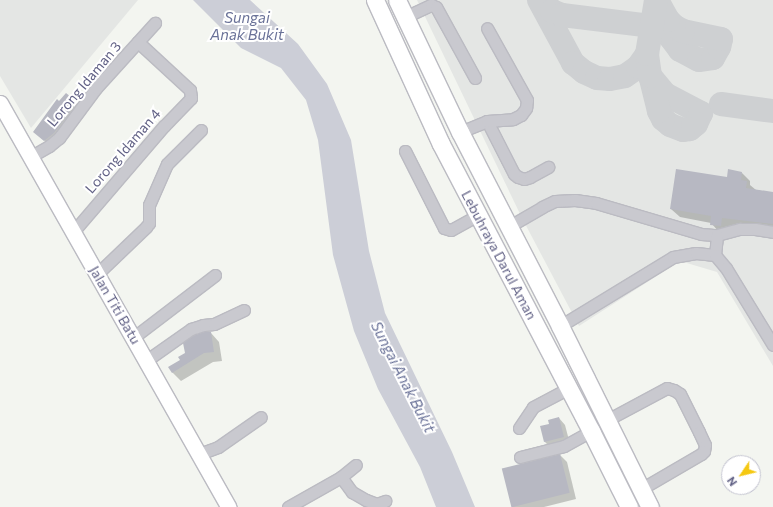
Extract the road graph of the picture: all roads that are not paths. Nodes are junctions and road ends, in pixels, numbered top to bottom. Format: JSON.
{"nodes":[{"id":1,"x":375,"y":0,"type":"edge"},
{"id":2,"x":397,"y":0,"type":"edge"},
{"id":3,"x":404,"y":17,"type":"junction"},
{"id":4,"x":155,"y":23,"type":"dead end"},
{"id":5,"x":487,"y":28,"type":"dead end"},
{"id":6,"x":138,"y":42,"type":"junction"},
{"id":7,"x":475,"y":78,"type":"dead end"},
{"id":8,"x":0,"y":103,"type":"edge"},
{"id":9,"x":487,"y":121,"type":"junction"},
{"id":10,"x":201,"y":130,"type":"dead end"},
{"id":11,"x":460,"y":132,"type":"junction"},
{"id":12,"x":441,"y":144,"type":"junction"},
{"id":13,"x":405,"y":151,"type":"dead end"},
{"id":14,"x":30,"y":157,"type":"junction"},
{"id":15,"x":548,"y":167,"type":"dead end"},
{"id":16,"x":478,"y":215,"type":"junction"},
{"id":17,"x":508,"y":227,"type":"junction"},
{"id":18,"x":73,"y":232,"type":"junction"},
{"id":19,"x":773,"y":232,"type":"edge"},
{"id":20,"x":717,"y":235,"type":"junction"},
{"id":21,"x":715,"y":255,"type":"junction"},
{"id":22,"x":97,"y":274,"type":"junction"},
{"id":23,"x":215,"y":275,"type":"dead end"},
{"id":24,"x":244,"y":310,"type":"dead end"},
{"id":25,"x":560,"y":326,"type":"junction"},
{"id":26,"x":134,"y":337,"type":"junction"},
{"id":27,"x":773,"y":345,"type":"edge"},
{"id":28,"x":147,"y":360,"type":"junction"},
{"id":29,"x":569,"y":388,"type":"junction"},
{"id":30,"x":261,"y":417,"type":"dead end"},
{"id":31,"x":607,"y":420,"type":"junction"},
{"id":32,"x":519,"y":428,"type":"dead end"},
{"id":33,"x":591,"y":431,"type":"junction"},
{"id":34,"x":199,"y":454,"type":"junction"},
{"id":35,"x":520,"y":457,"type":"dead end"},
{"id":36,"x":356,"y":466,"type":"dead end"},
{"id":37,"x":340,"y":477,"type":"junction"},
{"id":38,"x":641,"y":489,"type":"junction"},
{"id":39,"x":385,"y":501,"type":"dead end"},
{"id":40,"x":229,"y":507,"type":"edge"},
{"id":41,"x":288,"y":507,"type":"edge"},
{"id":42,"x":628,"y":507,"type":"edge"},
{"id":43,"x":650,"y":507,"type":"edge"}],
"edges":[{"from":1,"to":12,"type":"highway","name":"Lebuhraya Darul Aman"},
{"from":2,"to":3,"type":"highway","name":"Lebuhraya Darul Aman"},
{"from":3,"to":7,"type":"street"},
{"from":3,"to":11,"type":"highway","name":"Lebuhraya Darul Aman"},
{"from":4,"to":6,"type":"street","name":"Lorong Idaman 3"},
{"from":5,"to":9,"type":"street"},
{"from":6,"to":14,"type":"street","name":"Lorong Idaman 3"},
{"from":6,"to":18,"type":"street","name":"Lorong Idaman 4"},
{"from":8,"to":14,"type":"main road","name":"Jalan Titi Batu"},
{"from":9,"to":11,"type":"street"},
{"from":9,"to":15,"type":"street"},
{"from":10,"to":22,"type":"street"},
{"from":11,"to":12,"type":"highway"},
{"from":11,"to":17,"type":"highway","name":"Lebuhraya Darul Aman"},
{"from":12,"to":16,"type":"highway","name":"Lebuhraya Darul Aman"},
{"from":13,"to":16,"type":"street"},
{"from":14,"to":18,"type":"main road","name":"Jalan Titi Batu"},
{"from":16,"to":29,"type":"highway","name":"Lebuhraya Darul Aman"},
{"from":17,"to":20,"type":"street"},
{"from":17,"to":25,"type":"highway","name":"Lebuhraya Darul Aman"},
{"from":18,"to":22,"type":"main road","name":"Jalan Titi Batu"},
{"from":19,"to":20,"type":"street"},
{"from":20,"to":21,"type":"street"},
{"from":21,"to":25,"type":"street"},
{"from":21,"to":27,"type":"street"},
{"from":22,"to":26,"type":"main road","name":"Jalan Titi Batu"},
{"from":23,"to":26,"type":"street"},
{"from":24,"to":28,"type":"street"},
{"from":25,"to":31,"type":"highway","name":"Lebuhraya Darul Aman"},
{"from":26,"to":28,"type":"main road","name":"Jalan Titi Batu"},
{"from":28,"to":34,"type":"main road","name":"Jalan Titi Batu"},
{"from":29,"to":32,"type":"street"},
{"from":29,"to":33,"type":"highway","name":"Lebuhraya Darul Aman"},
{"from":30,"to":34,"type":"street"},
{"from":31,"to":38,"type":"highway","name":"Lebuhraya Darul Aman"},
{"from":31,"to":38,"type":"street"},
{"from":33,"to":35,"type":"street"},
{"from":33,"to":42,"type":"highway","name":"Lebuhraya Darul Aman"},
{"from":34,"to":40,"type":"main road","name":"Jalan Titi Batu"},
{"from":36,"to":37,"type":"street"},
{"from":37,"to":39,"type":"street"},
{"from":37,"to":41,"type":"street"},
{"from":38,"to":43,"type":"highway","name":"Lebuhraya Darul Aman"}]}
